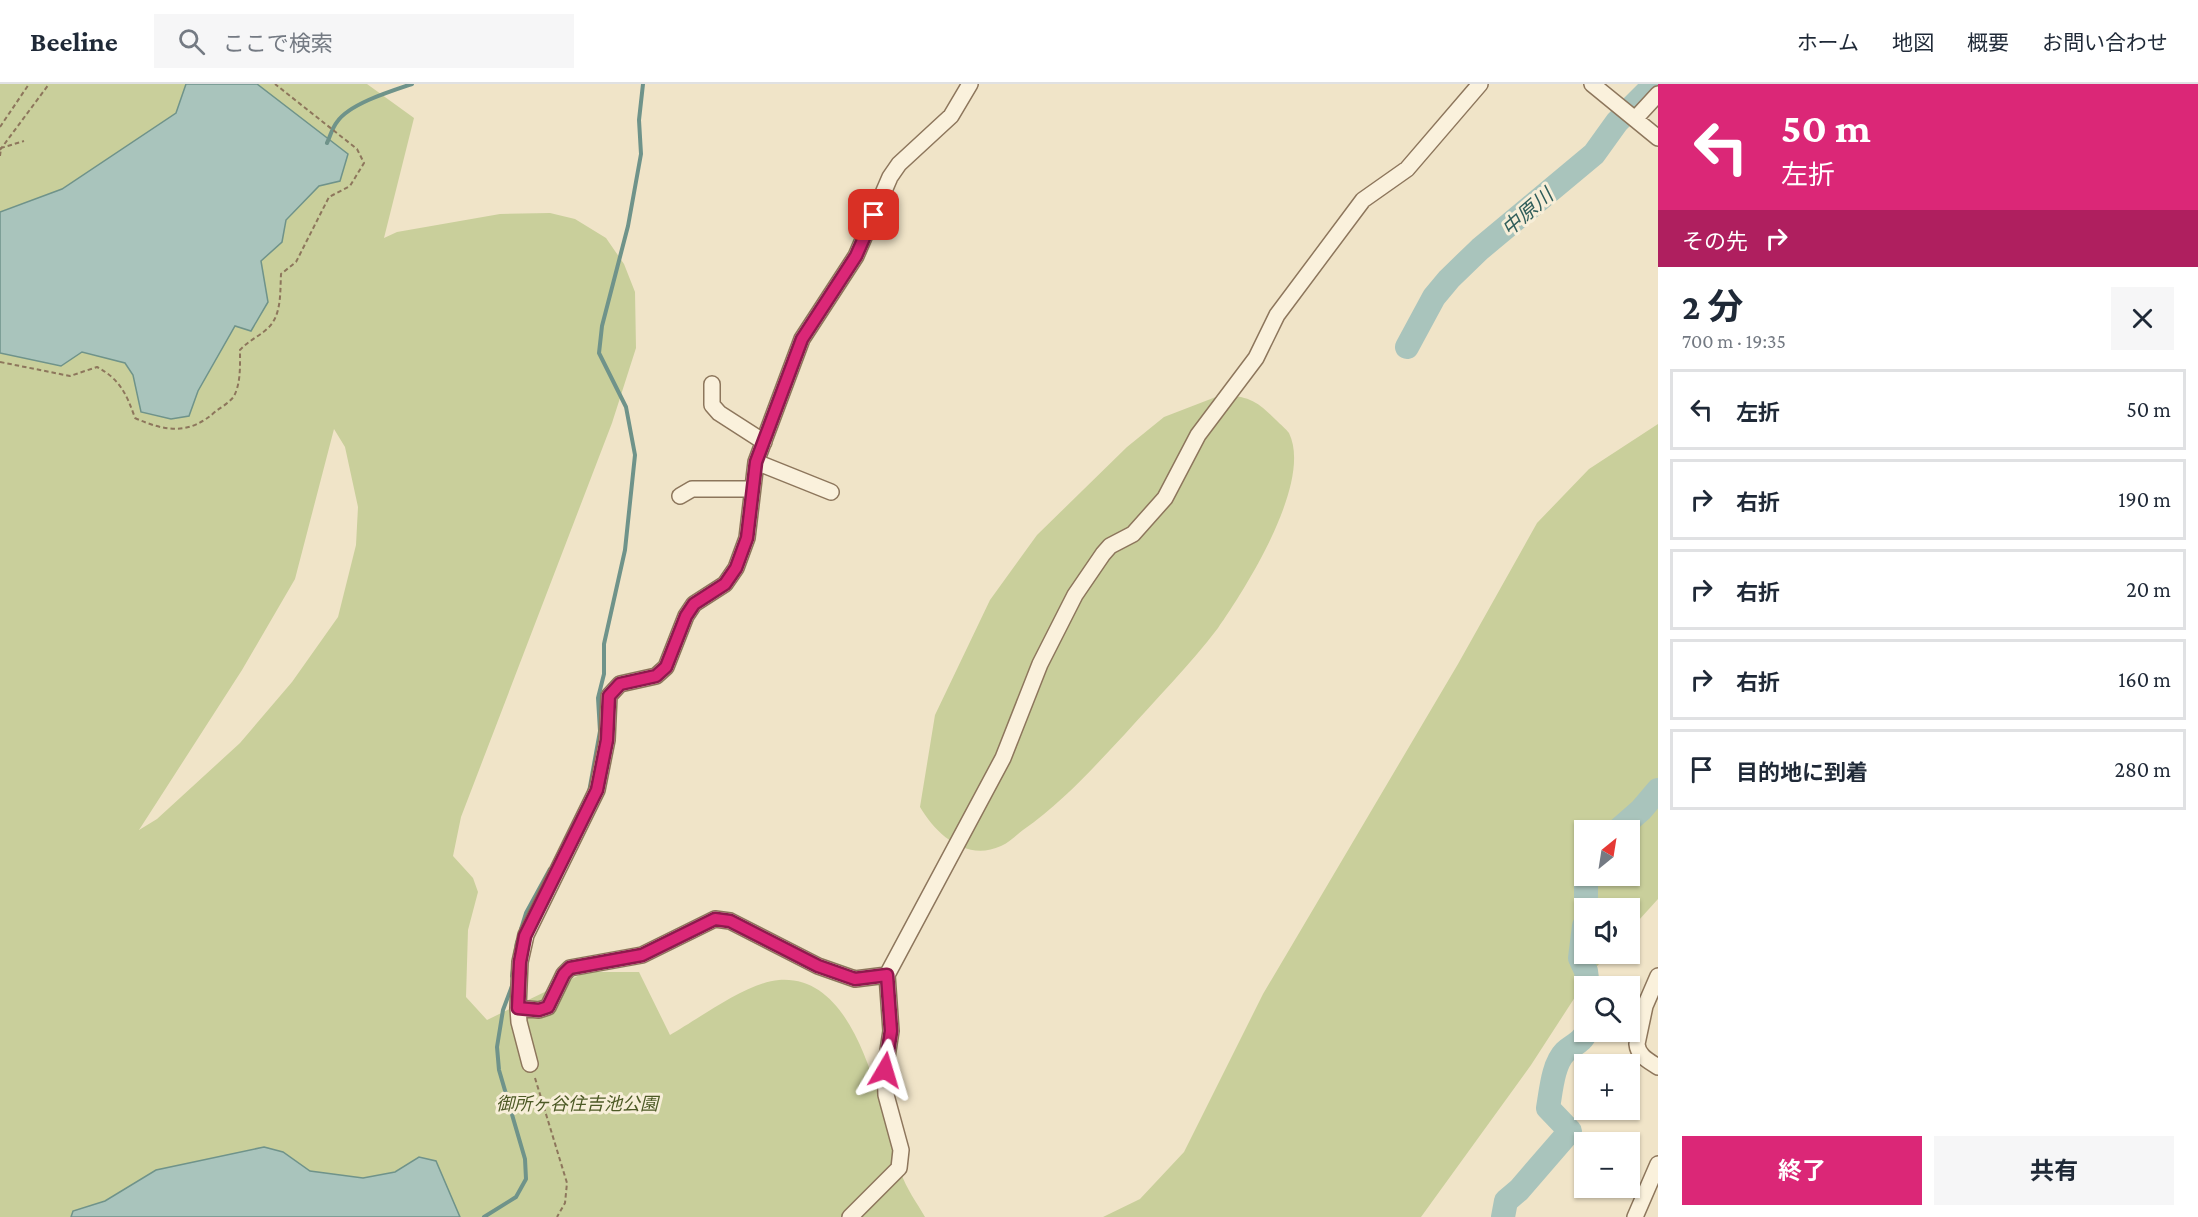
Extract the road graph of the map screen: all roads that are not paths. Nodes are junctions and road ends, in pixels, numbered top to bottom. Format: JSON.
{"nodes":[{"id":1,"x":970,"y":84,"type":"edge"},
{"id":2,"x":1480,"y":84,"type":"edge"},
{"id":3,"x":1592,"y":84,"type":"edge"},
{"id":4,"x":1658,"y":94,"type":"edge"},
{"id":5,"x":1635,"y":119,"type":"junction"},
{"id":6,"x":1658,"y":138,"type":"edge"},
{"id":7,"x":712,"y":384,"type":"dead end"},
{"id":8,"x":764,"y":442,"type":"junction"},
{"id":9,"x":756,"y":462,"type":"junction"},
{"id":10,"x":752,"y":489,"type":"junction"},
{"id":11,"x":831,"y":492,"type":"dead end"},
{"id":12,"x":680,"y":496,"type":"dead end"},
{"id":13,"x":887,"y":975,"type":"junction"},
{"id":14,"x":1658,"y":976,"type":"edge"},
{"id":15,"x":518,"y":1008,"type":"junction"},
{"id":16,"x":530,"y":1064,"type":"road end"},
{"id":17,"x":1658,"y":1067,"type":"edge"},
{"id":18,"x":1658,"y":1164,"type":"edge"},
{"id":19,"x":850,"y":1217,"type":"edge"},
{"id":20,"x":1635,"y":1217,"type":"edge"}],
"edges":[{"from":1,"to":8,"type":"street"},
{"from":2,"to":13,"type":"street"},
{"from":3,"to":5,"type":"street"},
{"from":4,"to":5,"type":"street"},
{"from":5,"to":6,"type":"street"},
{"from":7,"to":8,"type":"street"},
{"from":8,"to":9,"type":"street"},
{"from":9,"to":10,"type":"street"},
{"from":9,"to":11,"type":"street"},
{"from":10,"to":12,"type":"street"},
{"from":10,"to":15,"type":"street"},
{"from":13,"to":15,"type":"street"},
{"from":13,"to":19,"type":"street"},
{"from":14,"to":17,"type":"street"},
{"from":15,"to":16,"type":"street"},
{"from":18,"to":20,"type":"street"}]}
